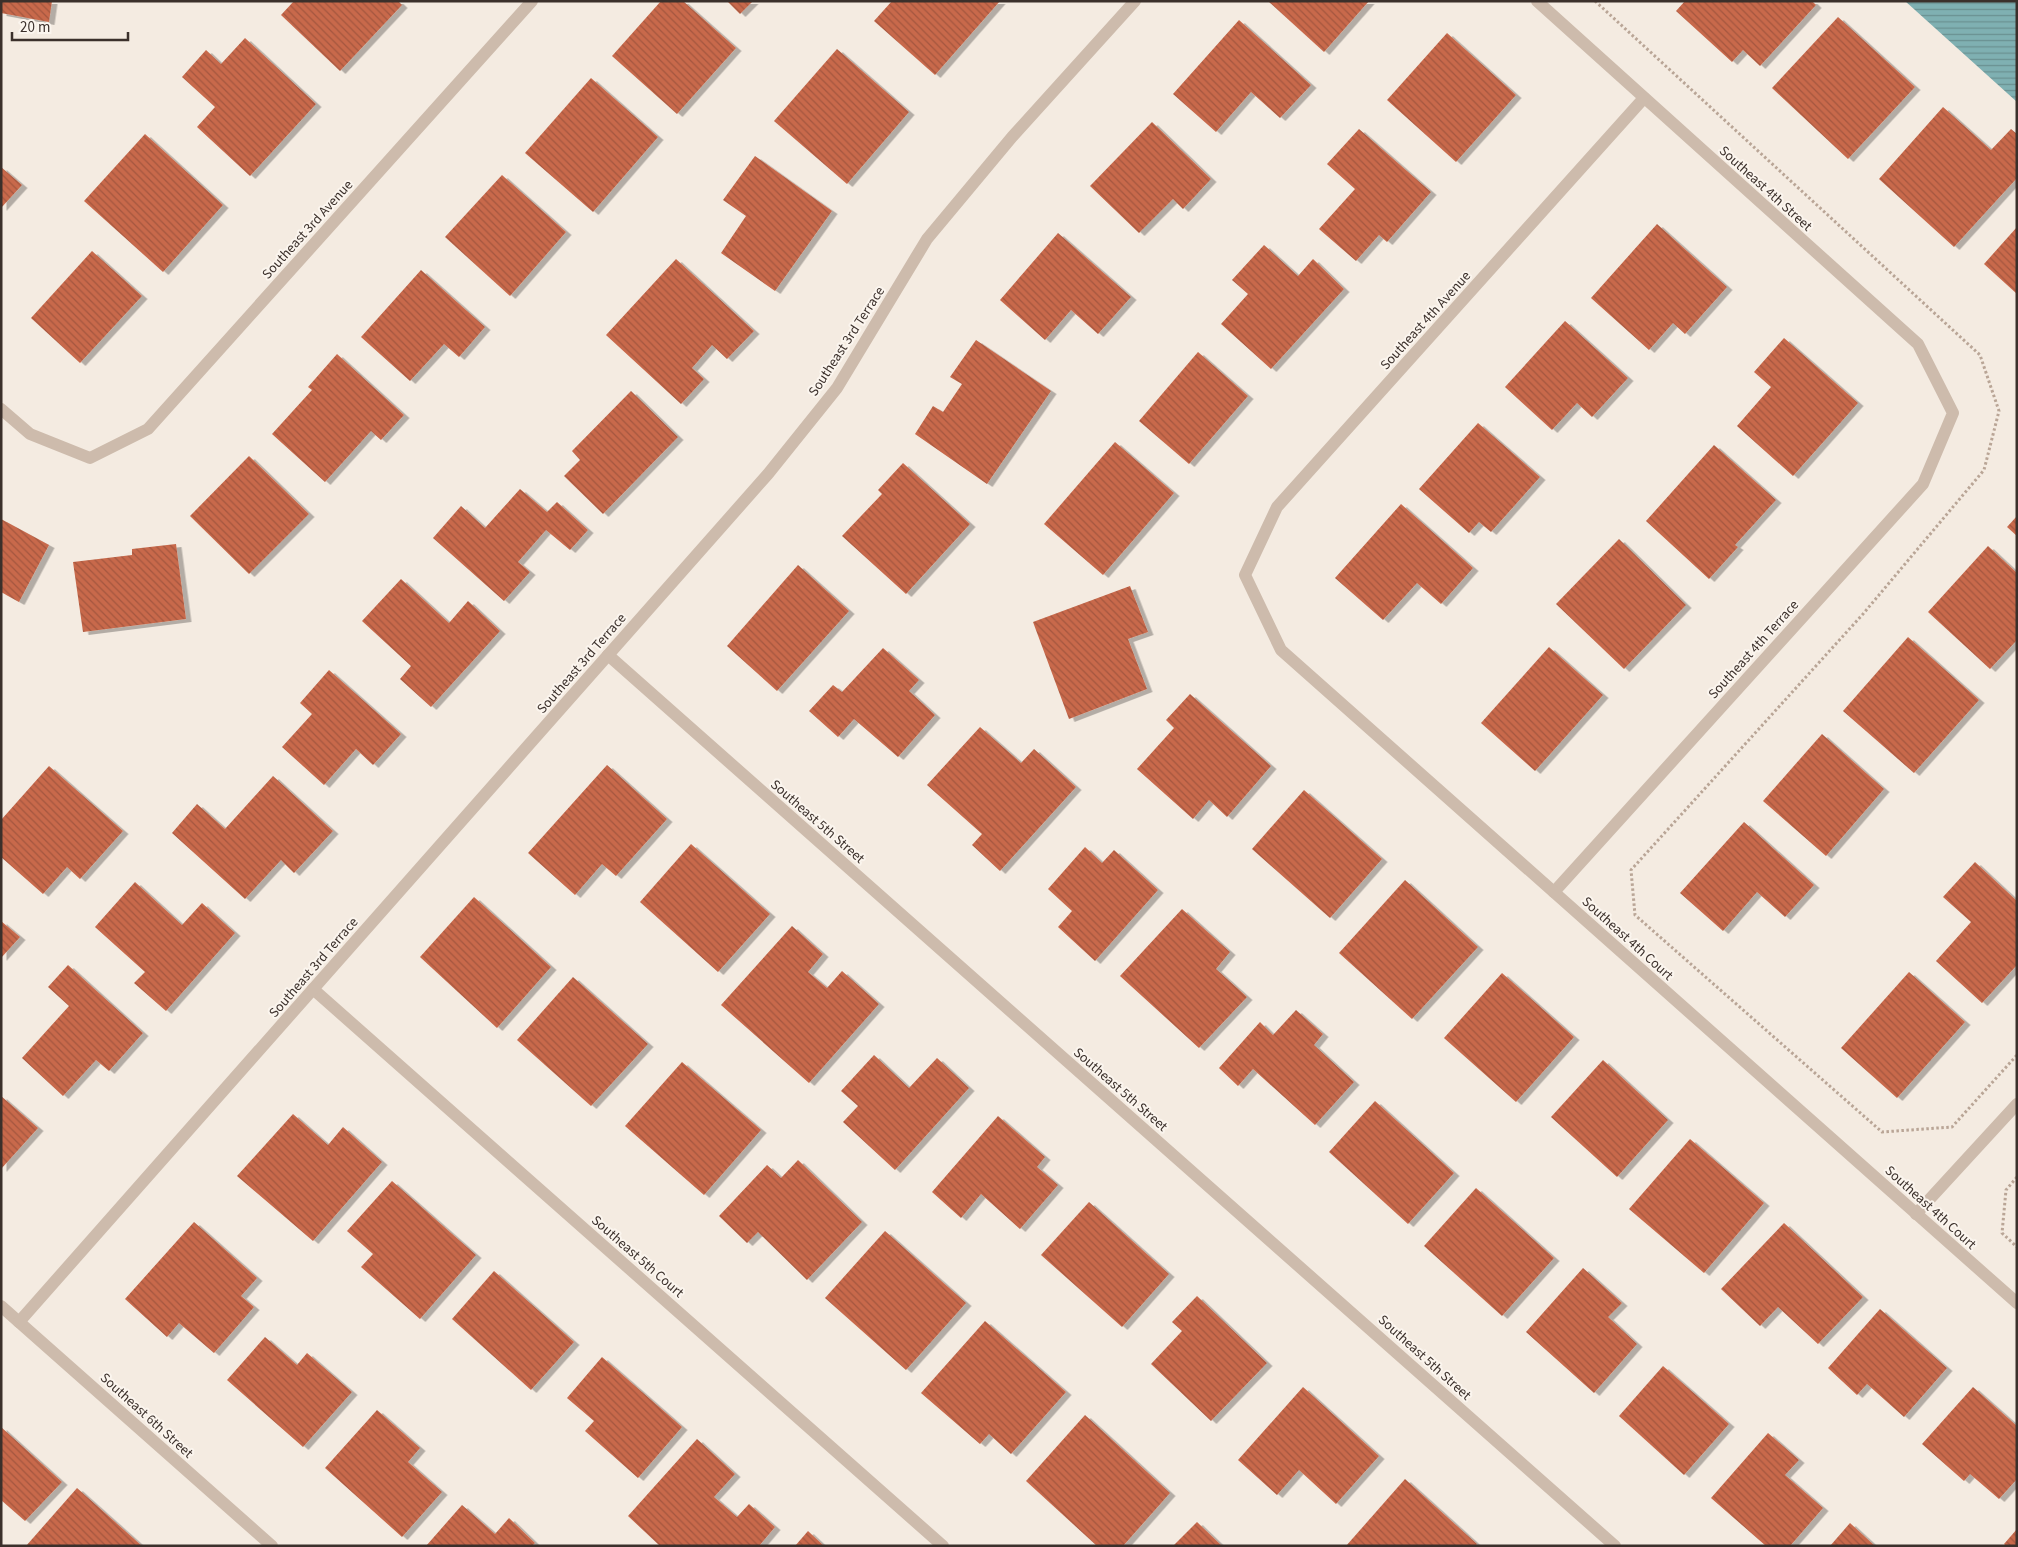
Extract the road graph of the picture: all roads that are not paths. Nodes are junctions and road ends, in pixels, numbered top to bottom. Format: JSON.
{"nodes":[{"id":1,"x":532,"y":1,"type":"edge"},
{"id":2,"x":1135,"y":1,"type":"edge"},
{"id":3,"x":1537,"y":1,"type":"edge"},
{"id":4,"x":1644,"y":98,"type":"junction"},
{"id":5,"x":1,"y":409,"type":"edge"},
{"id":6,"x":1953,"y":413,"type":"joint"},
{"id":7,"x":1246,"y":575,"type":"joint"},
{"id":8,"x":608,"y":655,"type":"junction"},
{"id":9,"x":1554,"y":892,"type":"junction"},
{"id":10,"x":313,"y":989,"type":"junction"},
{"id":11,"x":2017,"y":1104,"type":"edge"},
{"id":12,"x":1916,"y":1214,"type":"junction"},
{"id":13,"x":2017,"y":1303,"type":"edge"},
{"id":14,"x":1,"y":1306,"type":"edge"},
{"id":15,"x":19,"y":1322,"type":"junction"},
{"id":16,"x":272,"y":1546,"type":"edge"},
{"id":17,"x":943,"y":1546,"type":"edge"},
{"id":18,"x":1615,"y":1546,"type":"edge"}],
"edges":[{"from":1,"to":5,"type":"street","name":"Southeast 3rd Avenue"},
{"from":2,"to":8,"type":"street","name":"Southeast 3rd Terrace"},
{"from":3,"to":4,"type":"street","name":"Southeast 4th Street"},
{"from":4,"to":6,"type":"street","name":"Southeast 4th Street"},
{"from":4,"to":7,"type":"street","name":"Southeast 4th Avenue"},
{"from":6,"to":9,"type":"street","name":"Southeast 4th Terrace"},
{"from":7,"to":9,"type":"street","name":"Southeast 4th Court"},
{"from":8,"to":10,"type":"street","name":"Southeast 3rd Terrace"},
{"from":8,"to":18,"type":"street","name":"Southeast 5th Street"},
{"from":9,"to":12,"type":"street","name":"Southeast 4th Court"},
{"from":10,"to":15,"type":"street","name":"Southeast 3rd Terrace"},
{"from":10,"to":17,"type":"street","name":"Southeast 5th Court"},
{"from":11,"to":12,"type":"street"},
{"from":12,"to":13,"type":"street","name":"Southeast 4th Court"},
{"from":14,"to":15,"type":"street","name":"Southeast 6th Street"},
{"from":15,"to":16,"type":"street","name":"Southeast 6th Street"}]}
